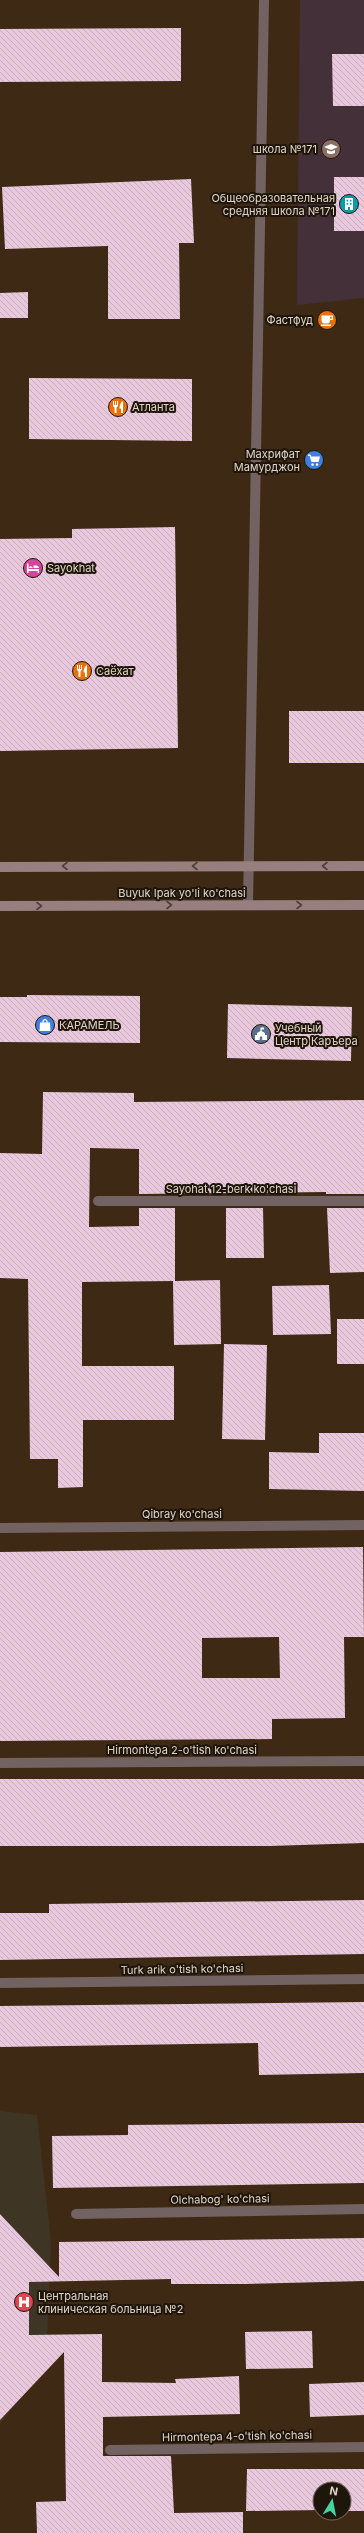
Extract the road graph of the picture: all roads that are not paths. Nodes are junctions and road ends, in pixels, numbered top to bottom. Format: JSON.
{"nodes":[{"id":1,"x":264,"y":0,"type":"edge"},
{"id":2,"x":248,"y":866,"type":"junction"},
{"id":3,"x":364,"y":866,"type":"edge"},
{"id":4,"x":0,"y":867,"type":"edge"},
{"id":5,"x":248,"y":905,"type":"junction"},
{"id":6,"x":364,"y":905,"type":"edge"},
{"id":7,"x":0,"y":906,"type":"edge"},
{"id":8,"x":98,"y":1201,"type":"dead end"},
{"id":9,"x":364,"y":1201,"type":"edge"},
{"id":10,"x":364,"y":1525,"type":"edge"},
{"id":11,"x":0,"y":1528,"type":"edge"},
{"id":12,"x":364,"y":1761,"type":"edge"},
{"id":13,"x":0,"y":1762,"type":"edge"},
{"id":14,"x":364,"y":1979,"type":"edge"},
{"id":15,"x":0,"y":1983,"type":"edge"},
{"id":16,"x":364,"y":2209,"type":"edge"},
{"id":17,"x":76,"y":2214,"type":"dead end"},
{"id":18,"x":364,"y":2447,"type":"edge"},
{"id":19,"x":110,"y":2450,"type":"dead end"}],
"edges":[{"from":1,"to":2,"type":"street"},
{"from":3,"to":2,"type":"main road","one_way":true},
{"from":2,"to":4,"type":"main road","one_way":true},
{"from":2,"to":5,"type":"street"},
{"from":5,"to":6,"type":"main road","name":"Buyuk Ipak yo'li ko'chasi","one_way":true},
{"from":7,"to":5,"type":"main road","name":"Buyuk Ipak yo'li ko'chasi","one_way":true},
{"from":8,"to":9,"type":"street","name":"Sayohat 12-berk ko'chasi"},
{"from":10,"to":11,"type":"street","name":"Qibray ko'chasi"},
{"from":12,"to":13,"type":"street","name":"Hirmontepa 2-o'tish ko'chasi"},
{"from":14,"to":15,"type":"street","name":"Turk arik o'tish ko'chasi"},
{"from":16,"to":17,"type":"street","name":"Olchabog' ko'chasi"},
{"from":18,"to":19,"type":"street","name":"Hirmontepa 4-o'tish ko'chasi"}]}
